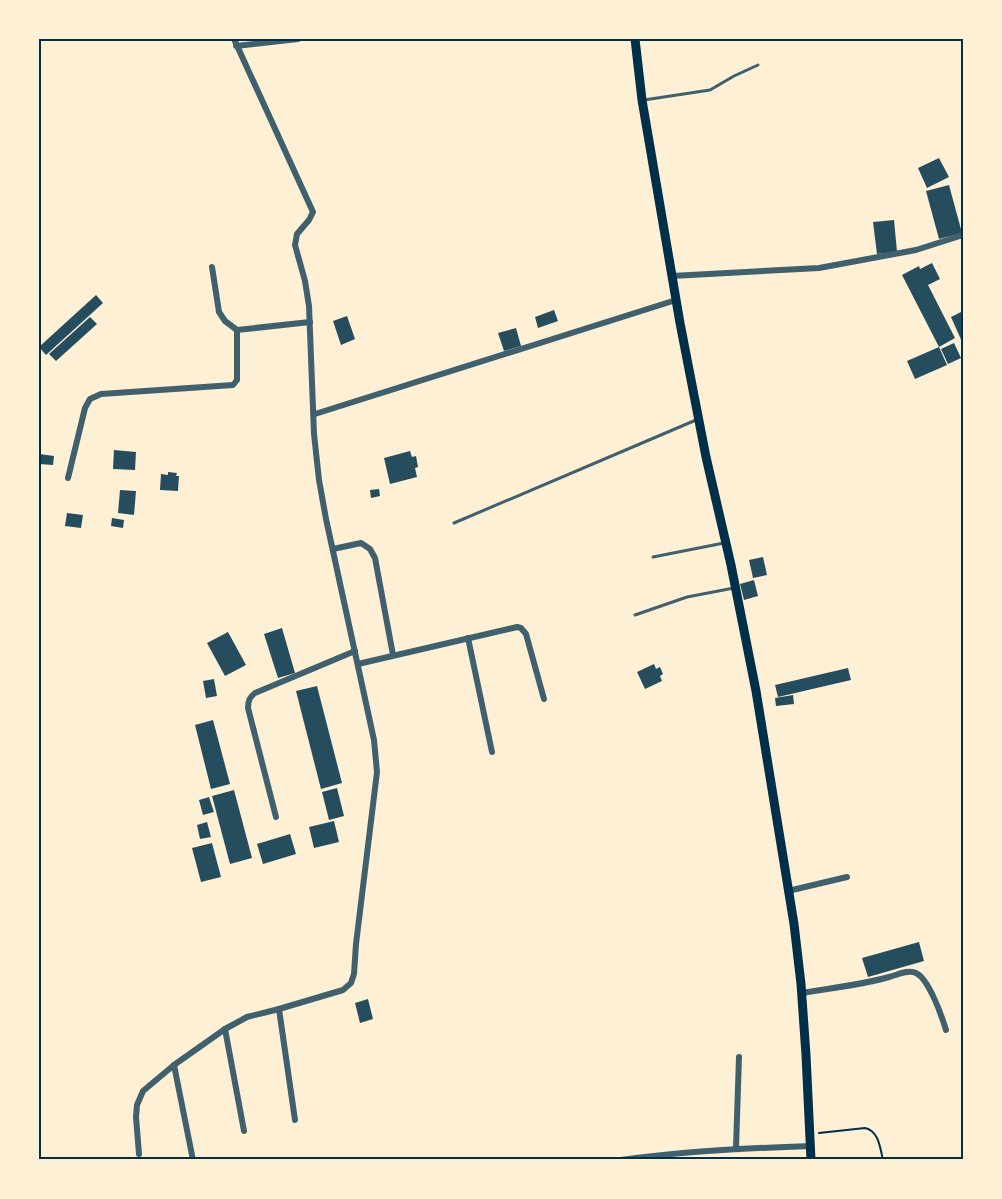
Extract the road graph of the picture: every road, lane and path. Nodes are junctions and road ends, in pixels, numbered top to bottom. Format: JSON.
{"nodes":[{"id":1,"x":298,"y":39,"type":"edge"},
{"id":2,"x":634,"y":39,"type":"edge"},
{"id":3,"x":235,"y":42,"type":"edge"},
{"id":4,"x":758,"y":65,"type":"dead end"},
{"id":5,"x":642,"y":100,"type":"junction"},
{"id":6,"x":963,"y":235,"type":"edge"},
{"id":7,"x":212,"y":267,"type":"dead end"},
{"id":8,"x":672,"y":276,"type":"junction"},
{"id":9,"x":676,"y":300,"type":"junction"},
{"id":10,"x":310,"y":322,"type":"junction"},
{"id":11,"x":237,"y":330,"type":"junction"},
{"id":12,"x":315,"y":414,"type":"junction"},
{"id":13,"x":700,"y":418,"type":"junction"},
{"id":14,"x":68,"y":478,"type":"dead end"},
{"id":15,"x":454,"y":523,"type":"dead end"},
{"id":16,"x":726,"y":543,"type":"junction"},
{"id":17,"x":333,"y":549,"type":"junction"},
{"id":18,"x":652,"y":556,"type":"dead end"},
{"id":19,"x":736,"y":588,"type":"junction"},
{"id":20,"x":635,"y":615,"type":"dead end"},
{"id":21,"x":468,"y":638,"type":"junction"},
{"id":22,"x":355,"y":651,"type":"junction"},
{"id":23,"x":393,"y":655,"type":"junction"},
{"id":24,"x":358,"y":664,"type":"junction"},
{"id":25,"x":544,"y":699,"type":"dead end"},
{"id":26,"x":492,"y":752,"type":"dead end"},
{"id":27,"x":276,"y":817,"type":"dead end"},
{"id":28,"x":847,"y":877,"type":"dead end"},
{"id":29,"x":788,"y":891,"type":"junction"},
{"id":30,"x":802,"y":993,"type":"junction"},
{"id":31,"x":279,"y":1009,"type":"junction"},
{"id":32,"x":225,"y":1029,"type":"junction"},
{"id":33,"x":946,"y":1030,"type":"dead end"},
{"id":34,"x":739,"y":1057,"type":"dead end"},
{"id":35,"x":174,"y":1065,"type":"junction"},
{"id":36,"x":295,"y":1120,"type":"dead end"},
{"id":37,"x":244,"y":1131,"type":"dead end"},
{"id":38,"x":810,"y":1134,"type":"junction"},
{"id":39,"x":811,"y":1146,"type":"junction"},
{"id":40,"x":736,"y":1148,"type":"junction"},
{"id":41,"x":139,"y":1154,"type":"dead end"},
{"id":42,"x":193,"y":1160,"type":"edge"},
{"id":43,"x":621,"y":1160,"type":"edge"},
{"id":44,"x":811,"y":1160,"type":"edge"},
{"id":45,"x":883,"y":1160,"type":"edge"}],
"edges":[{"from":1,"to":3,"type":"street"},
{"from":2,"to":5,"type":"main road"},
{"from":3,"to":10,"type":"street"},
{"from":4,"to":5,"type":"lane"},
{"from":5,"to":8,"type":"main road"},
{"from":6,"to":8,"type":"street"},
{"from":7,"to":11,"type":"street"},
{"from":8,"to":9,"type":"main road"},
{"from":9,"to":12,"type":"street"},
{"from":9,"to":13,"type":"main road"},
{"from":10,"to":11,"type":"street"},
{"from":10,"to":12,"type":"street"},
{"from":11,"to":14,"type":"street"},
{"from":12,"to":17,"type":"street"},
{"from":13,"to":15,"type":"lane"},
{"from":13,"to":16,"type":"main road"},
{"from":16,"to":18,"type":"lane"},
{"from":16,"to":19,"type":"main road"},
{"from":17,"to":22,"type":"street"},
{"from":17,"to":23,"type":"street"},
{"from":19,"to":20,"type":"lane"},
{"from":19,"to":29,"type":"main road"},
{"from":21,"to":23,"type":"street"},
{"from":21,"to":25,"type":"street"},
{"from":21,"to":26,"type":"street"},
{"from":22,"to":24,"type":"street"},
{"from":22,"to":27,"type":"street"},
{"from":23,"to":24,"type":"street"},
{"from":24,"to":31,"type":"street"},
{"from":28,"to":29,"type":"street"},
{"from":29,"to":30,"type":"main road"},
{"from":30,"to":33,"type":"street"},
{"from":30,"to":38,"type":"main road"},
{"from":31,"to":32,"type":"street"},
{"from":31,"to":36,"type":"street"},
{"from":32,"to":35,"type":"street"},
{"from":32,"to":37,"type":"street"},
{"from":34,"to":40,"type":"street"},
{"from":35,"to":41,"type":"street"},
{"from":35,"to":42,"type":"street"},
{"from":38,"to":39,"type":"main road"},
{"from":38,"to":45,"type":"path"},
{"from":39,"to":40,"type":"street"},
{"from":39,"to":44,"type":"main road"},
{"from":40,"to":43,"type":"street"}]}
